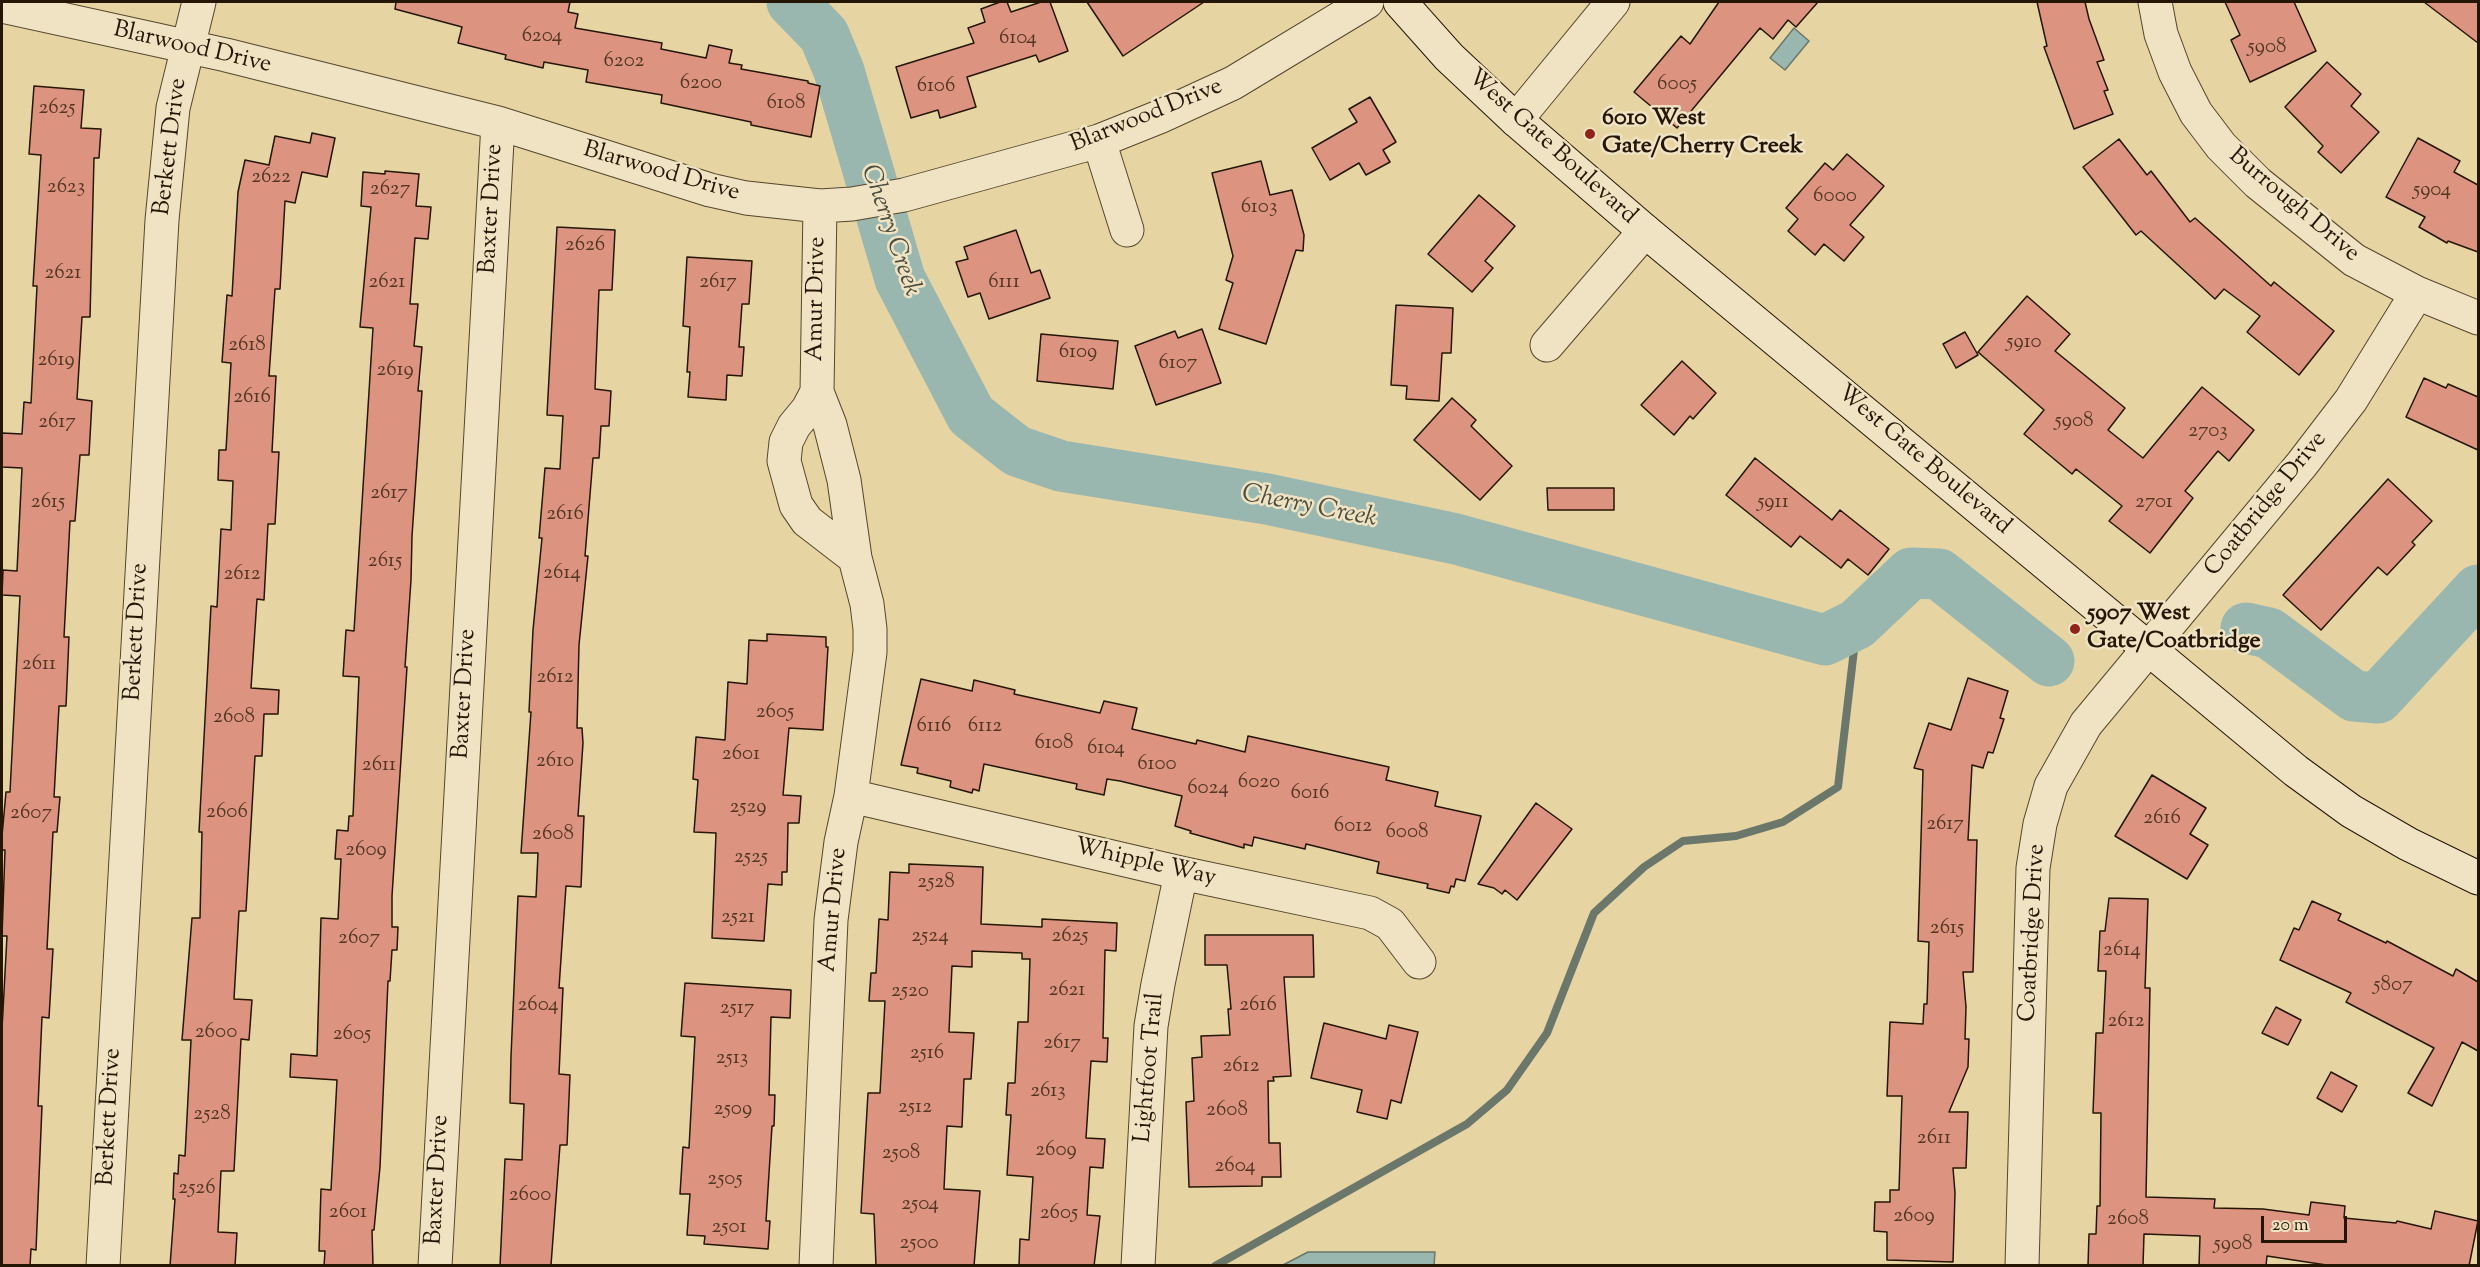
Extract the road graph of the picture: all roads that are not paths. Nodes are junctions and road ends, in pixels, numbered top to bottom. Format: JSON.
{"nodes":[{"id":1,"x":199,"y":2,"type":"edge"},
{"id":2,"x":1367,"y":2,"type":"edge"},
{"id":3,"x":1400,"y":2,"type":"edge"},
{"id":4,"x":1613,"y":2,"type":"edge"},
{"id":5,"x":2155,"y":2,"type":"edge"},
{"id":6,"x":2,"y":6,"type":"edge"},
{"id":7,"x":186,"y":47,"type":"junction"},
{"id":8,"x":1516,"y":120,"type":"junction"},
{"id":9,"x":498,"y":123,"type":"junction"},
{"id":10,"x":1099,"y":141,"type":"junction"},
{"id":11,"x":820,"y":206,"type":"junction"},
{"id":12,"x":1127,"y":230,"type":"dead end"},
{"id":13,"x":1645,"y":231,"type":"junction"},
{"id":14,"x":2417,"y":293,"type":"junction"},
{"id":15,"x":2478,"y":318,"type":"edge"},
{"id":16,"x":1547,"y":345,"type":"dead end"},
{"id":17,"x":817,"y":392,"type":"junction"},
{"id":18,"x":855,"y":558,"type":"junction"},
{"id":19,"x":2150,"y":650,"type":"junction"},
{"id":20,"x":851,"y":796,"type":"junction"},
{"id":21,"x":1181,"y":873,"type":"junction"},
{"id":22,"x":2478,"y":878,"type":"edge"},
{"id":23,"x":1419,"y":962,"type":"dead end"},
{"id":24,"x":1138,"y":1265,"type":"edge"},
{"id":25,"x":103,"y":1266,"type":"edge"},
{"id":26,"x":435,"y":1266,"type":"edge"},
{"id":27,"x":816,"y":1266,"type":"edge"},
{"id":28,"x":2022,"y":1266,"type":"edge"}],
"edges":[{"from":1,"to":7,"type":"street","name":"Berkett Drive"},
{"from":2,"to":10,"type":"street","name":"Blarwood Drive"},
{"from":3,"to":8,"type":"street","name":"West Gate Boulevard"},
{"from":4,"to":8,"type":"street"},
{"from":5,"to":14,"type":"street","name":"Burrough Drive"},
{"from":6,"to":7,"type":"street","name":"Blarwood Drive"},
{"from":7,"to":9,"type":"street","name":"Blarwood Drive"},
{"from":7,"to":25,"type":"street","name":"Berkett Drive"},
{"from":8,"to":13,"type":"street","name":"West Gate Boulevard"},
{"from":9,"to":11,"type":"street","name":"Blarwood Drive"},
{"from":9,"to":26,"type":"street","name":"Baxter Drive"},
{"from":10,"to":11,"type":"street","name":"Blarwood Drive"},
{"from":10,"to":12,"type":"street"},
{"from":11,"to":17,"type":"street","name":"Amur Drive"},
{"from":13,"to":16,"type":"street"},
{"from":13,"to":19,"type":"street","name":"West Gate Boulevard"},
{"from":14,"to":15,"type":"street","name":"Burrough Drive"},
{"from":14,"to":19,"type":"street","name":"Coatbridge Drive"},
{"from":17,"to":18,"type":"street","name":"Amur Drive"},
{"from":17,"to":18,"type":"street","name":"Amur Drive"},
{"from":18,"to":20,"type":"street","name":"Amur Drive"},
{"from":19,"to":22,"type":"street","name":"West Gate Boulevard"},
{"from":19,"to":28,"type":"street","name":"Coatbridge Drive"},
{"from":20,"to":21,"type":"street","name":"Whipple Way"},
{"from":20,"to":27,"type":"street","name":"Amur Drive"},
{"from":21,"to":23,"type":"street","name":"Whipple Way"},
{"from":21,"to":24,"type":"street","name":"Lightfoot Trail"}]}
